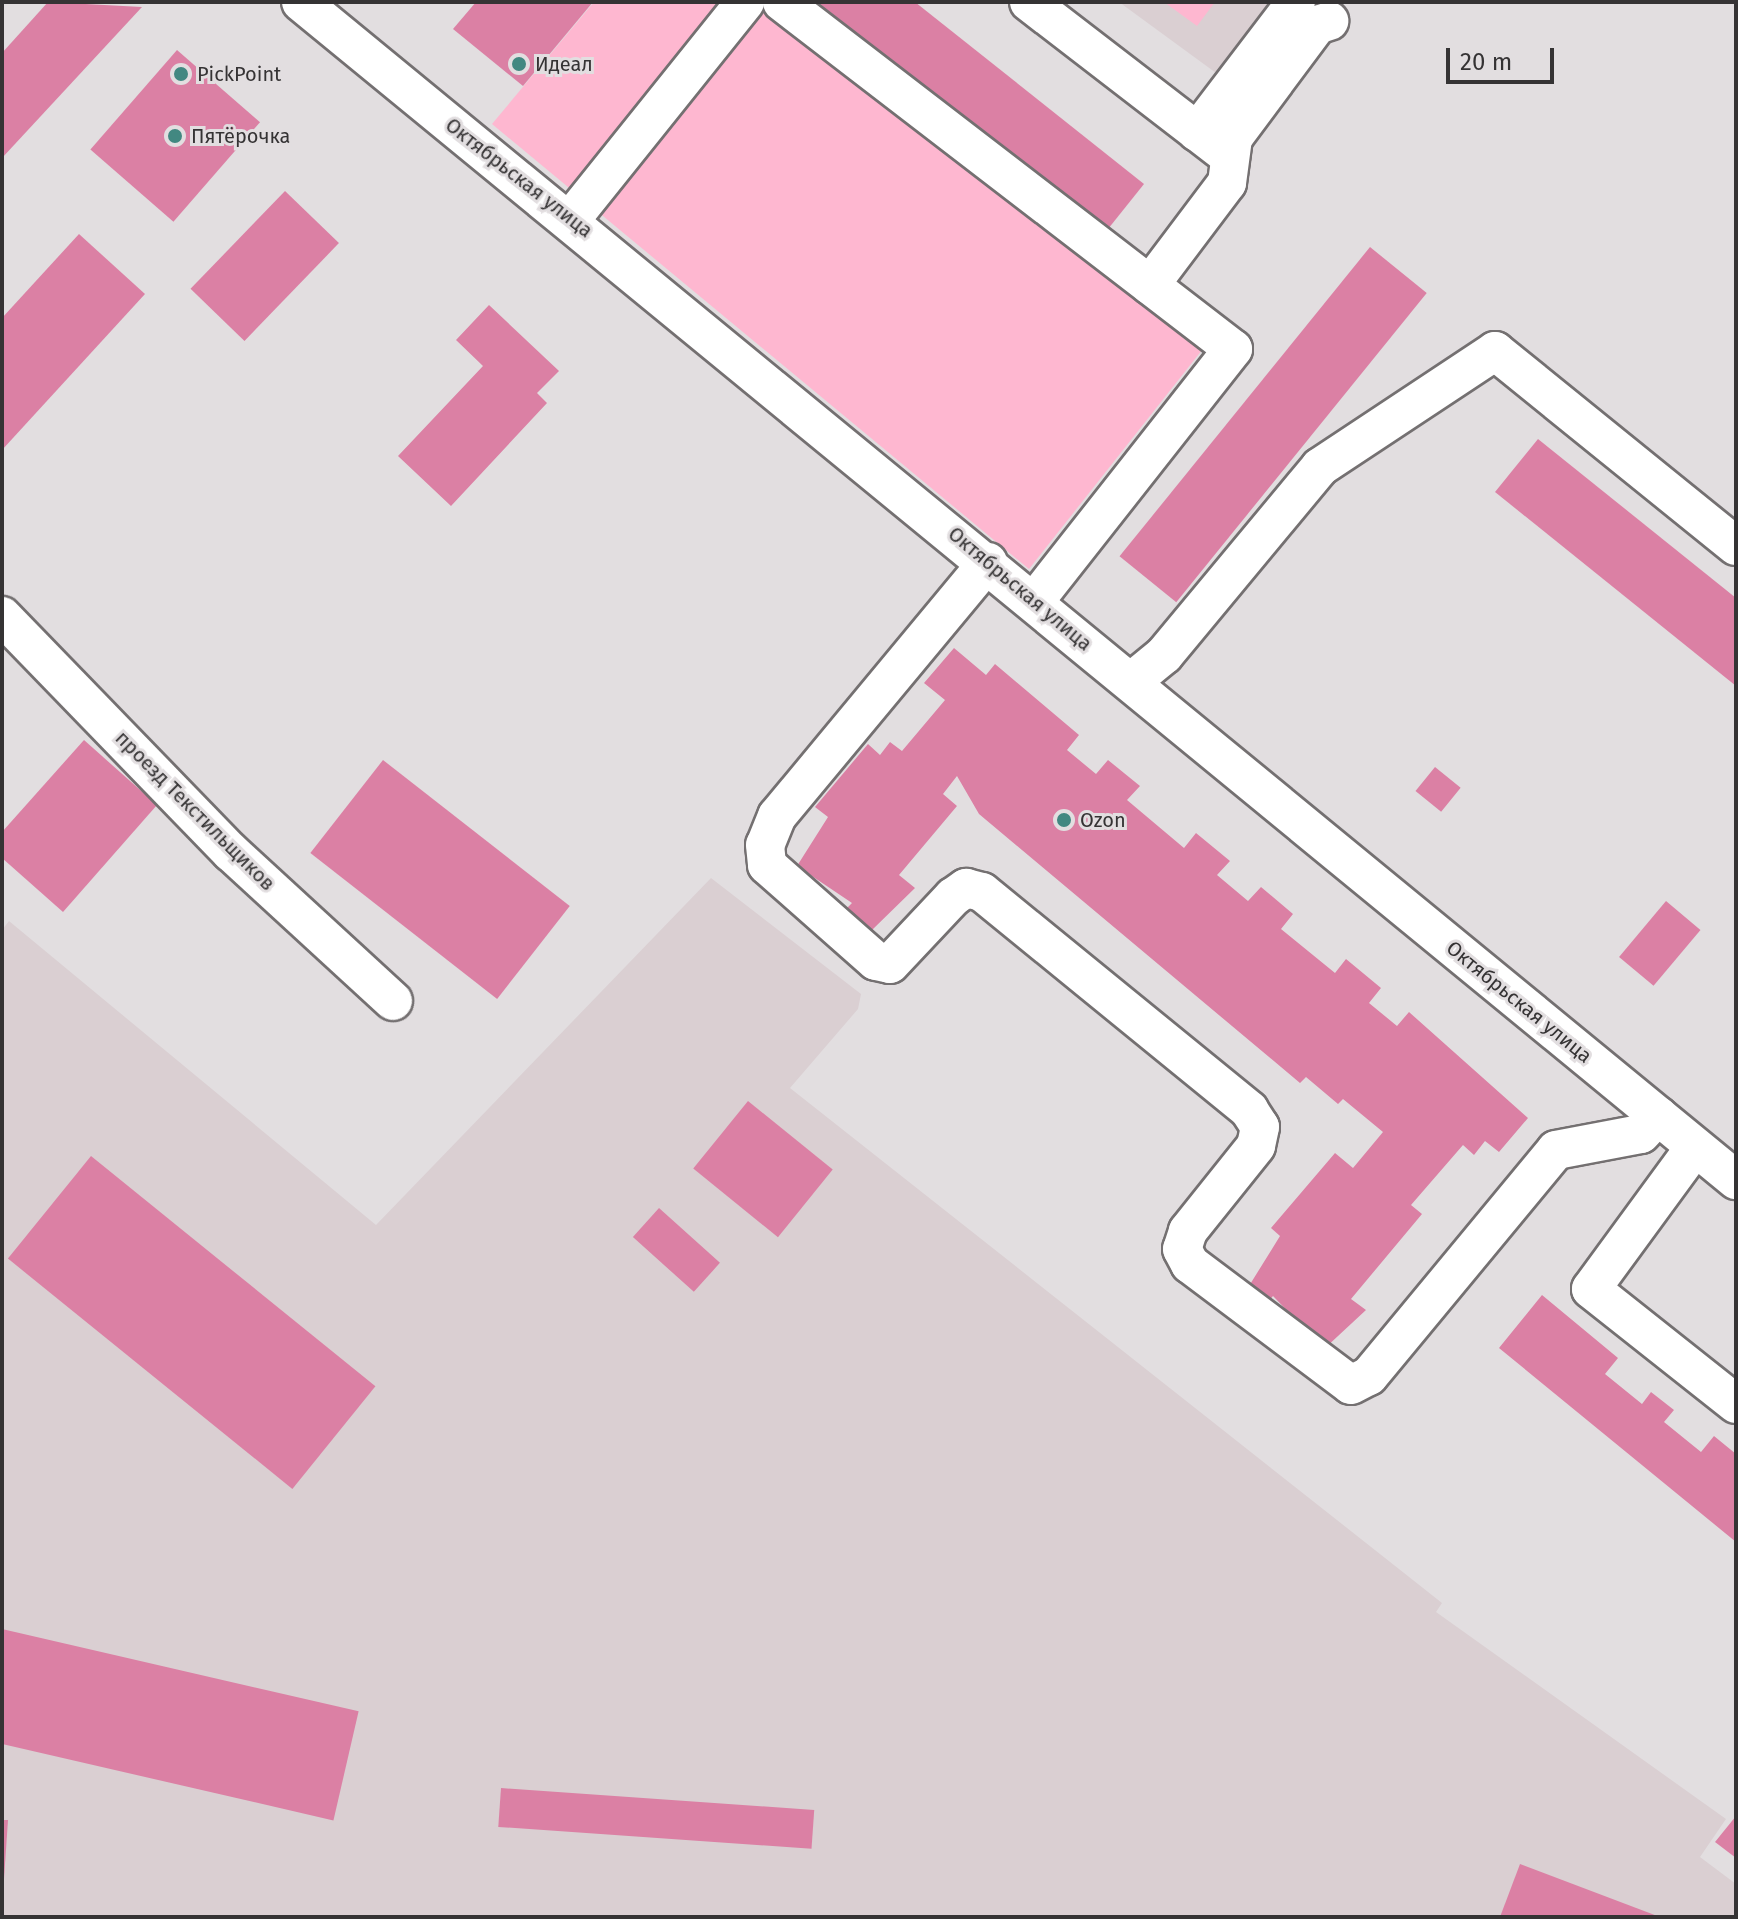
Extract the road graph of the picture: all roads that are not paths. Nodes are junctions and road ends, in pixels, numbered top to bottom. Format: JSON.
{"nodes":[{"id":1,"x":301,"y":2,"type":"edge"},
{"id":2,"x":745,"y":2,"type":"edge"},
{"id":3,"x":782,"y":2,"type":"edge"},
{"id":4,"x":1029,"y":2,"type":"edge"},
{"id":5,"x":1296,"y":2,"type":"edge"},
{"id":6,"x":1329,"y":21,"type":"dead end"},
{"id":7,"x":1197,"y":132,"type":"junction"},
{"id":8,"x":1228,"y":155,"type":"junction"},
{"id":9,"x":572,"y":218,"type":"junction"},
{"id":10,"x":1150,"y":285,"type":"junction"},
{"id":11,"x":1736,"y":546,"type":"edge"},
{"id":12,"x":988,"y":562,"type":"junction"},
{"id":13,"x":1035,"y":601,"type":"junction"},
{"id":14,"x":2,"y":616,"type":"edge"},
{"id":15,"x":1131,"y":682,"type":"junction"},
{"id":16,"x":393,"y":1001,"type":"dead end"},
{"id":17,"x":1658,"y":1116,"type":"junction"},
{"id":18,"x":1695,"y":1147,"type":"junction"},
{"id":19,"x":1736,"y":1180,"type":"edge"},
{"id":20,"x":1736,"y":1404,"type":"edge"}],
"edges":[{"from":1,"to":9,"type":"street","name":"Октябрьская улица"},
{"from":2,"to":9,"type":"street"},
{"from":3,"to":10,"type":"street"},
{"from":4,"to":7,"type":"street"},
{"from":5,"to":7,"type":"street"},
{"from":6,"to":8,"type":"street"},
{"from":7,"to":8,"type":"street"},
{"from":8,"to":10,"type":"street"},
{"from":9,"to":12,"type":"street","name":"Октябрьская улица"},
{"from":10,"to":13,"type":"street"},
{"from":11,"to":15,"type":"street"},
{"from":12,"to":13,"type":"street","name":"Октябрьская улица"},
{"from":12,"to":17,"type":"street"},
{"from":13,"to":15,"type":"street","name":"Октябрьская улица"},
{"from":14,"to":16,"type":"street","name":"проезд Текстильщиков"},
{"from":15,"to":17,"type":"street","name":"Октябрьская улица"},
{"from":17,"to":18,"type":"street","name":"Октябрьская улица"},
{"from":18,"to":19,"type":"street","name":"Октябрьская улица"},
{"from":18,"to":20,"type":"street"}]}
